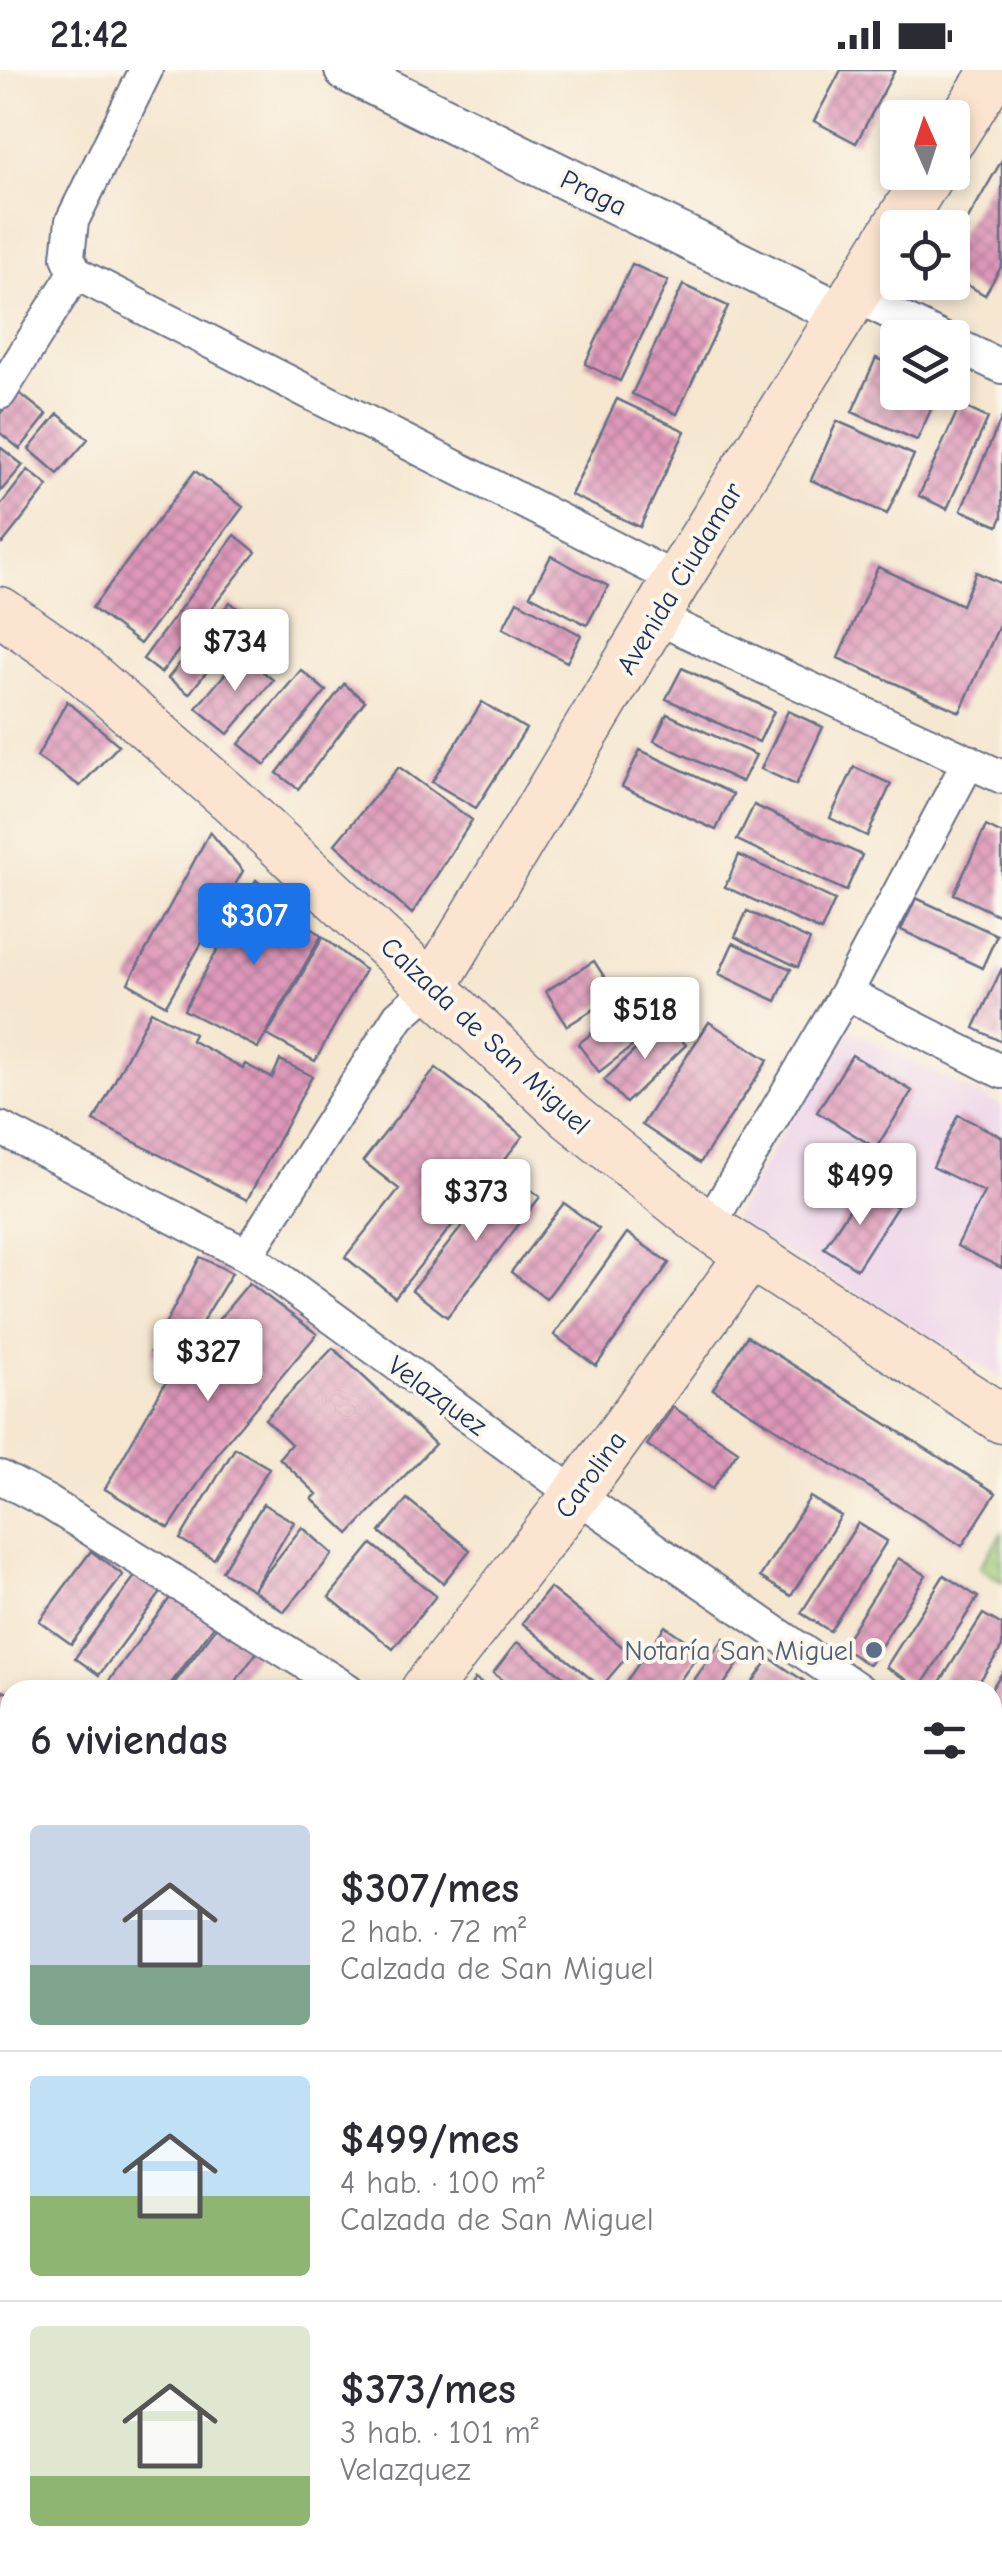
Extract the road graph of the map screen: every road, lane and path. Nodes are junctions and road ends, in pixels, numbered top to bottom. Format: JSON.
{"nodes":[{"id":1,"x":146,"y":70,"type":"edge"},
{"id":2,"x":346,"y":70,"type":"edge"},
{"id":3,"x":995,"y":70,"type":"edge"},
{"id":4,"x":970,"y":110,"type":"edge"},
{"id":5,"x":920,"y":190,"type":"edge"},
{"id":6,"x":75,"y":273,"type":"junction"},
{"id":7,"x":848,"y":304,"type":"junction"},
{"id":8,"x":892,"y":320,"type":"edge"},
{"id":9,"x":970,"y":352,"type":"edge"},
{"id":10,"x":1002,"y":367,"type":"edge"},
{"id":11,"x":0,"y":394,"type":"edge"},
{"id":12,"x":666,"y":598,"type":"junction"},
{"id":13,"x":0,"y":611,"type":"edge"},
{"id":14,"x":968,"y":761,"type":"junction"},
{"id":15,"x":1002,"y":777,"type":"edge"},
{"id":16,"x":433,"y":986,"type":"junction"},
{"id":17,"x":846,"y":993,"type":"junction"},
{"id":18,"x":1002,"y":1072,"type":"edge"},
{"id":19,"x":0,"y":1128,"type":"edge"},
{"id":20,"x":708,"y":1228,"type":"junction"},
{"id":21,"x":751,"y":1254,"type":"junction"},
{"id":22,"x":247,"y":1255,"type":"junction"},
{"id":23,"x":1002,"y":1419,"type":"edge"},
{"id":24,"x":0,"y":1478,"type":"edge"},
{"id":25,"x":576,"y":1495,"type":"junction"},
{"id":26,"x":332,"y":1680,"type":"edge"},
{"id":27,"x":432,"y":1680,"type":"edge"},
{"id":28,"x":844,"y":1680,"type":"edge"}],
"edges":[{"from":1,"to":6,"type":"street"},
{"from":2,"to":7,"type":"street","name":"Praga"},
{"from":3,"to":4,"type":"main road"},
{"from":5,"to":7,"type":"main road","name":"Avenida Ciudamar"},
{"from":6,"to":11,"type":"street"},
{"from":6,"to":12,"type":"street"},
{"from":7,"to":8,"type":"street"},
{"from":7,"to":12,"type":"main road","name":"Avenida Ciudamar"},
{"from":9,"to":10,"type":"street"},
{"from":12,"to":14,"type":"street"},
{"from":12,"to":16,"type":"main road","name":"Avenida Ciudamar"},
{"from":13,"to":16,"type":"main road","name":"Calzada de San Miguel"},
{"from":14,"to":15,"type":"street"},
{"from":14,"to":17,"type":"street"},
{"from":16,"to":20,"type":"main road","name":"Calzada de San Miguel"},
{"from":16,"to":22,"type":"street"},
{"from":17,"to":18,"type":"street"},
{"from":17,"to":20,"type":"street"},
{"from":19,"to":22,"type":"street","name":"Velazquez"},
{"from":20,"to":21,"type":"main road","name":"Calzada de San Miguel"},
{"from":21,"to":23,"type":"main road","name":"Calzada de San Miguel"},
{"from":21,"to":25,"type":"main road","name":"Carolina"},
{"from":22,"to":25,"type":"street","name":"Velazquez"},
{"from":24,"to":26,"type":"street"},
{"from":25,"to":27,"type":"main road","name":"Carolina"},
{"from":25,"to":28,"type":"street","name":"Velazquez"}]}
